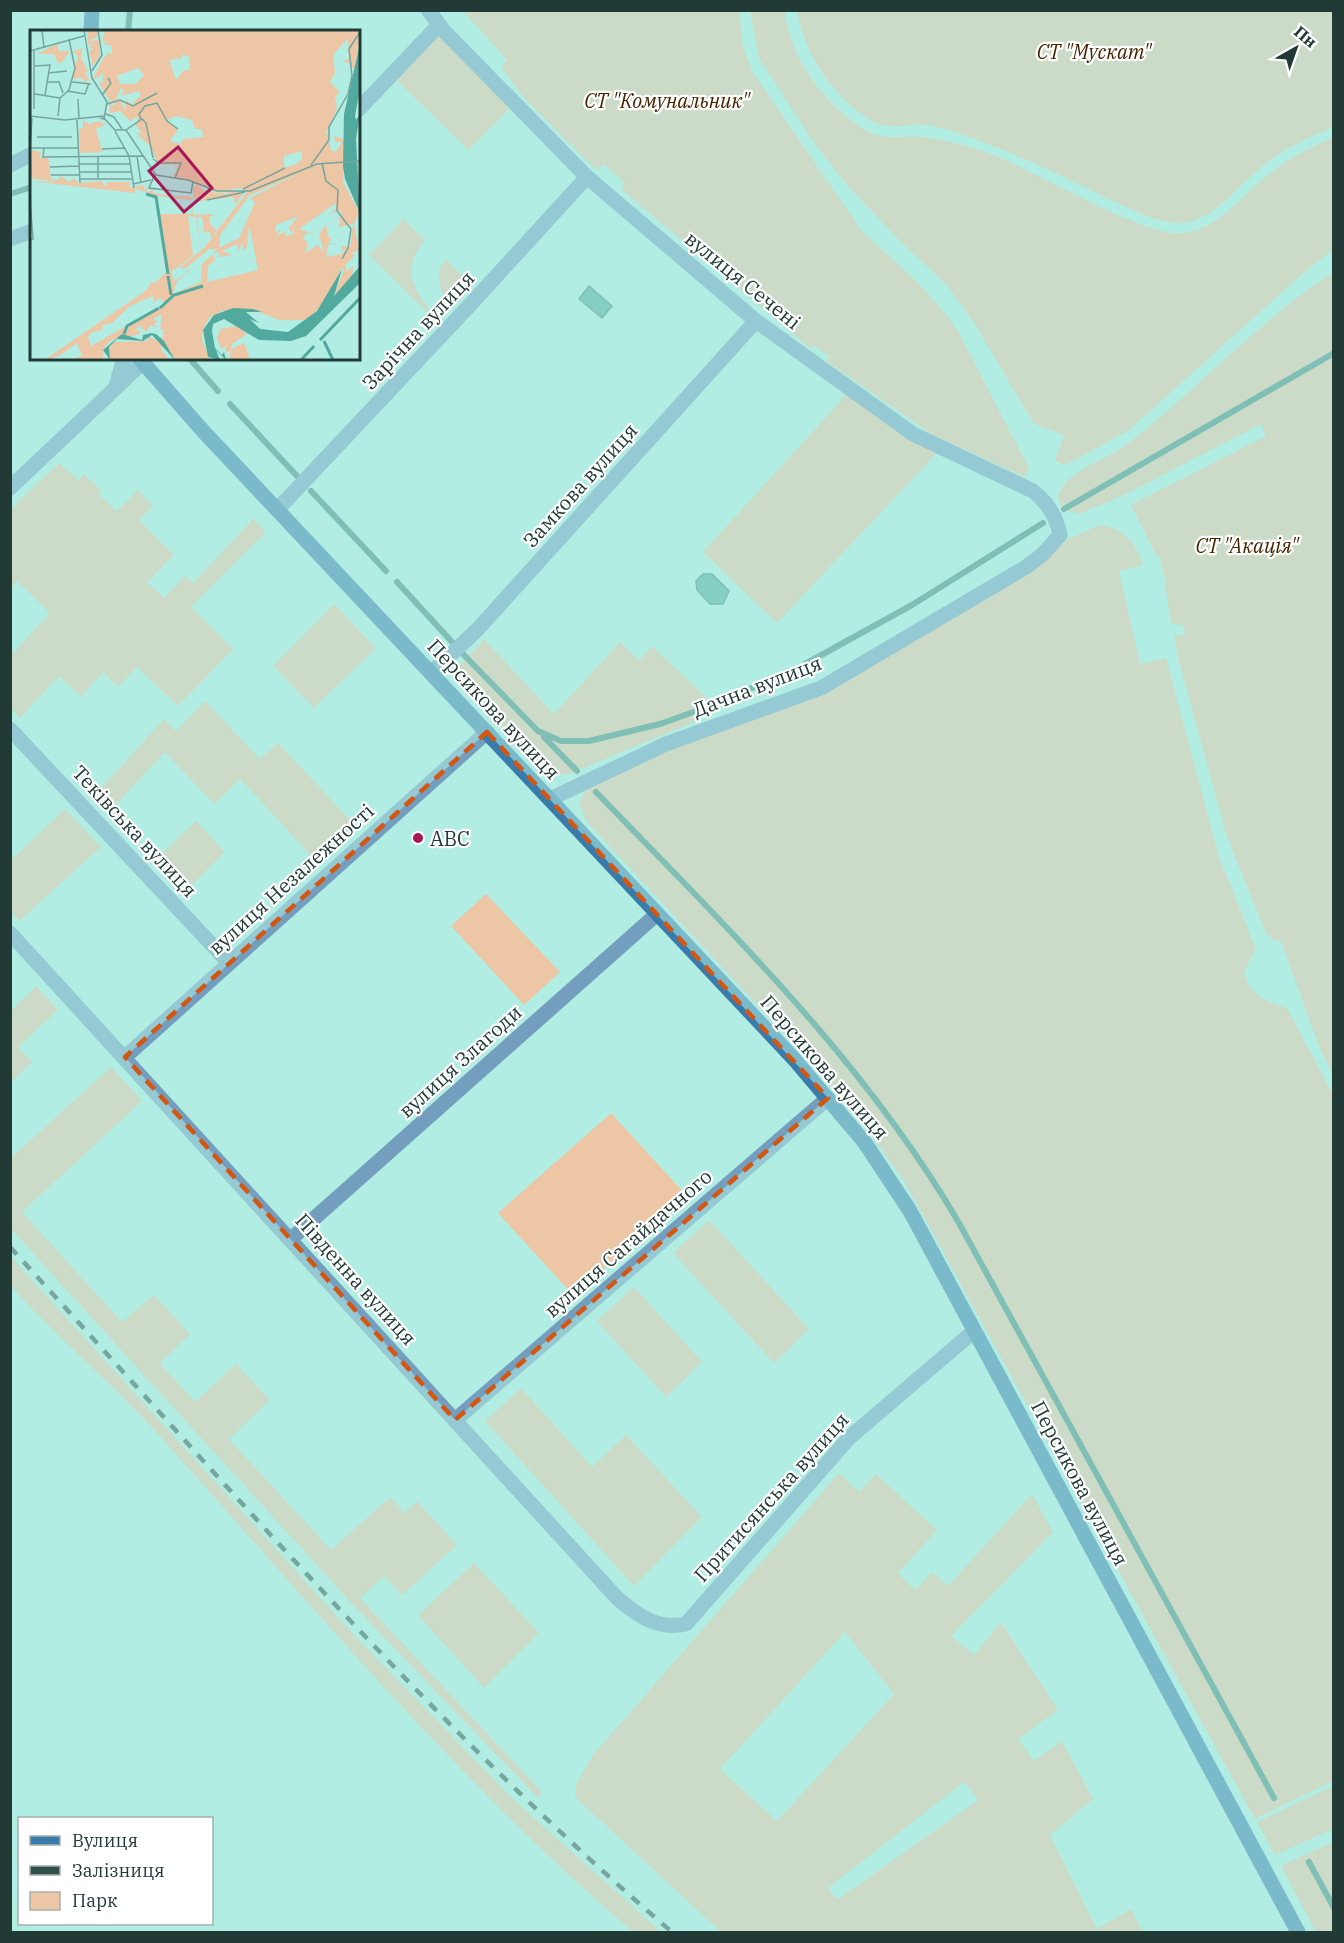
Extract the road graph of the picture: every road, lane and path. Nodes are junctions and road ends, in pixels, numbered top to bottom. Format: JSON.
{"nodes":[{"id":1,"x":92,"y":10,"type":"edge"},
{"id":2,"x":428,"y":10,"type":"edge"},
{"id":3,"x":439,"y":25,"type":"junction"},
{"id":4,"x":91,"y":30,"type":"edge"},
{"id":5,"x":360,"y":108,"type":"edge"},
{"id":6,"x":30,"y":155,"type":"edge"},
{"id":7,"x":10,"y":165,"type":"edge"},
{"id":8,"x":587,"y":177,"type":"junction"},
{"id":9,"x":30,"y":232,"type":"edge"},
{"id":10,"x":10,"y":239,"type":"edge"},
{"id":11,"x":756,"y":321,"type":"junction"},
{"id":12,"x":123,"y":360,"type":"edge"},
{"id":13,"x":140,"y":361,"type":"edge"},
{"id":14,"x":114,"y":389,"type":"junction"},
{"id":15,"x":10,"y":488,"type":"edge"},
{"id":16,"x":277,"y":510,"type":"junction"},
{"id":17,"x":1060,"y":535,"type":"joint"},
{"id":18,"x":431,"y":673,"type":"junction"},
{"id":19,"x":10,"y":729,"type":"edge"},
{"id":20,"x":487,"y":732,"type":"junction"},
{"id":21,"x":550,"y":799,"type":"junction"},
{"id":22,"x":657,"y":914,"type":"junction"},
{"id":23,"x":10,"y":933,"type":"edge"},
{"id":24,"x":229,"y":963,"type":"junction"},
{"id":25,"x":125,"y":1057,"type":"junction"},
{"id":26,"x":828,"y":1098,"type":"junction"},
{"id":27,"x":291,"y":1239,"type":"junction"},
{"id":28,"x":974,"y":1331,"type":"junction"},
{"id":29,"x":455,"y":1420,"type":"junction"},
{"id":30,"x":686,"y":1624,"type":"joint"},
{"id":31,"x":1298,"y":1932,"type":"edge"}],
"edges":[{"from":1,"to":4,"type":"main road"},
{"from":2,"to":3,"type":"street","name":"вулиця Сечені"},
{"from":3,"to":5,"type":"street"},
{"from":3,"to":8,"type":"street","name":"вулиця Сечені"},
{"from":6,"to":7,"type":"street"},
{"from":8,"to":11,"type":"street","name":"вулиця Сечені"},
{"from":8,"to":16,"type":"street","name":"Зарічна вулиця"},
{"from":9,"to":10,"type":"street"},
{"from":11,"to":17,"type":"street","name":"вулиця Сечені"},
{"from":11,"to":18,"type":"street","name":"Замкова вулиця"},
{"from":12,"to":14,"type":"street"},
{"from":13,"to":14,"type":"street"},
{"from":13,"to":16,"type":"main road","name":"Персикова вулиця"},
{"from":14,"to":15,"type":"street"},
{"from":16,"to":18,"type":"main road","name":"Персикова вулиця"},
{"from":17,"to":21,"type":"street","name":"Дачна вулиця"},
{"from":18,"to":20,"type":"main road","name":"Персикова вулиця"},
{"from":19,"to":24,"type":"street","name":"Теківська вулиця"},
{"from":20,"to":21,"type":"main road","name":"Персикова вулиця"},
{"from":20,"to":24,"type":"street","name":"вулиця Незалежності"},
{"from":21,"to":22,"type":"main road","name":"Персикова вулиця"},
{"from":22,"to":26,"type":"main road","name":"Персикова вулиця"},
{"from":22,"to":27,"type":"street","name":"вулиця Злагоди"},
{"from":23,"to":25,"type":"street","name":"Південна вулиця"},
{"from":24,"to":25,"type":"street","name":"вулиця Незалежності"},
{"from":25,"to":27,"type":"street","name":"Південна вулиця"},
{"from":26,"to":28,"type":"main road","name":"Персикова вулиця"},
{"from":26,"to":29,"type":"street","name":"вулиця Сагайдачного"},
{"from":27,"to":29,"type":"street","name":"Південна вулиця"},
{"from":28,"to":30,"type":"street","name":"Притисянська вулиця"},
{"from":28,"to":31,"type":"main road","name":"Персикова вулиця"},
{"from":29,"to":30,"type":"street","name":"Південна вулиця"}]}
